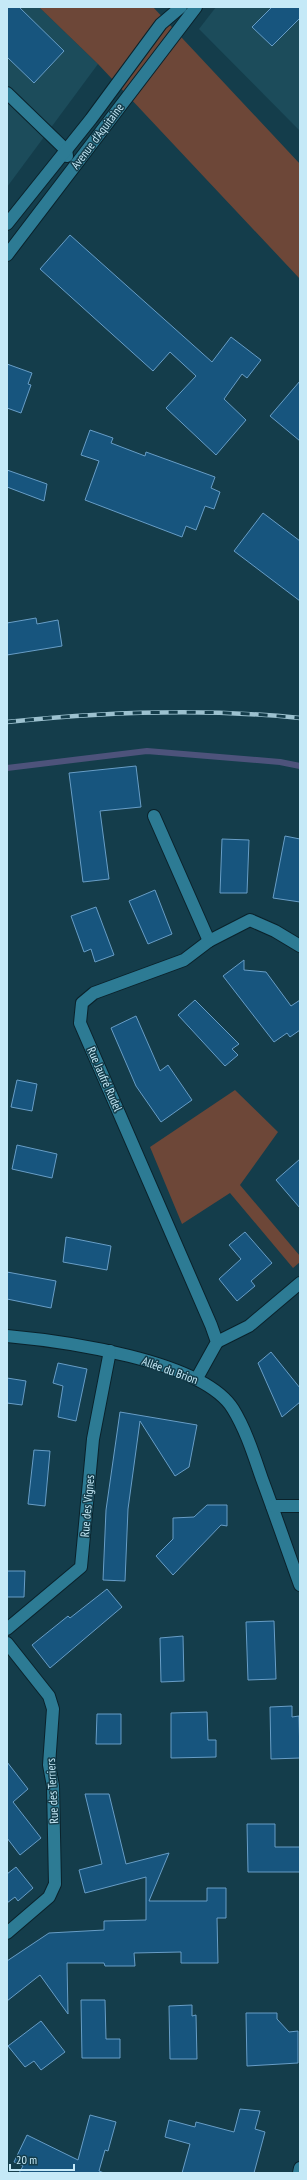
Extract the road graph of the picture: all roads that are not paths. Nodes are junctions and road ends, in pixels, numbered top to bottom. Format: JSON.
{"nodes":[{"id":1,"x":196,"y":7,"type":"edge"},
{"id":2,"x":184,"y":11,"type":"edge"},
{"id":3,"x":7,"y":93,"type":"edge"},
{"id":4,"x":66,"y":150,"type":"junction"},
{"id":5,"x":69,"y":173,"type":"junction"},
{"id":6,"x":7,"y":224,"type":"edge"},
{"id":7,"x":7,"y":255,"type":"edge"},
{"id":8,"x":154,"y":816,"type":"dead end"},
{"id":9,"x":209,"y":941,"type":"junction"},
{"id":10,"x":300,"y":946,"type":"edge"},
{"id":11,"x":300,"y":1284,"type":"edge"},
{"id":12,"x":7,"y":1336,"type":"edge"},
{"id":13,"x":217,"y":1342,"type":"junction"},
{"id":14,"x":110,"y":1351,"type":"junction"},
{"id":15,"x":197,"y":1378,"type":"junction"},
{"id":16,"x":272,"y":1506,"type":"junction"},
{"id":17,"x":300,"y":1506,"type":"edge"},
{"id":18,"x":300,"y":1585,"type":"edge"},
{"id":19,"x":7,"y":1629,"type":"edge"},
{"id":20,"x":7,"y":1643,"type":"edge"},
{"id":21,"x":7,"y":1933,"type":"edge"},
{"id":22,"x":300,"y":2168,"type":"edge"},
{"id":23,"x":299,"y":2173,"type":"edge"}],
"edges":[{"from":1,"to":2,"type":"street"},
{"from":2,"to":4,"type":"street","name":"Avenue d'Aquitaine"},
{"from":2,"to":5,"type":"street","name":"Avenue d'Aquitaine"},
{"from":3,"to":4,"type":"street"},
{"from":4,"to":5,"type":"street"},
{"from":4,"to":6,"type":"street","name":"Avenue d'Aquitaine"},
{"from":5,"to":7,"type":"street","name":"Avenue d'Aquitaine"},
{"from":8,"to":9,"type":"street"},
{"from":9,"to":10,"type":"street","name":"Rue Jaufré Rudel"},
{"from":9,"to":13,"type":"street","name":"Rue Jaufré Rudel"},
{"from":11,"to":13,"type":"street"},
{"from":12,"to":14,"type":"street","name":"Allée du Brion"},
{"from":13,"to":15,"type":"street"},
{"from":14,"to":15,"type":"street","name":"Allée du Brion"},
{"from":14,"to":19,"type":"street","name":"Rue des Vignes"},
{"from":15,"to":16,"type":"street","name":"Allée du Brion"},
{"from":16,"to":17,"type":"street"},
{"from":16,"to":18,"type":"street","name":"Allée du Brion"},
{"from":20,"to":21,"type":"street","name":"Rue des Terriers"},
{"from":22,"to":23,"type":"street"}]}
